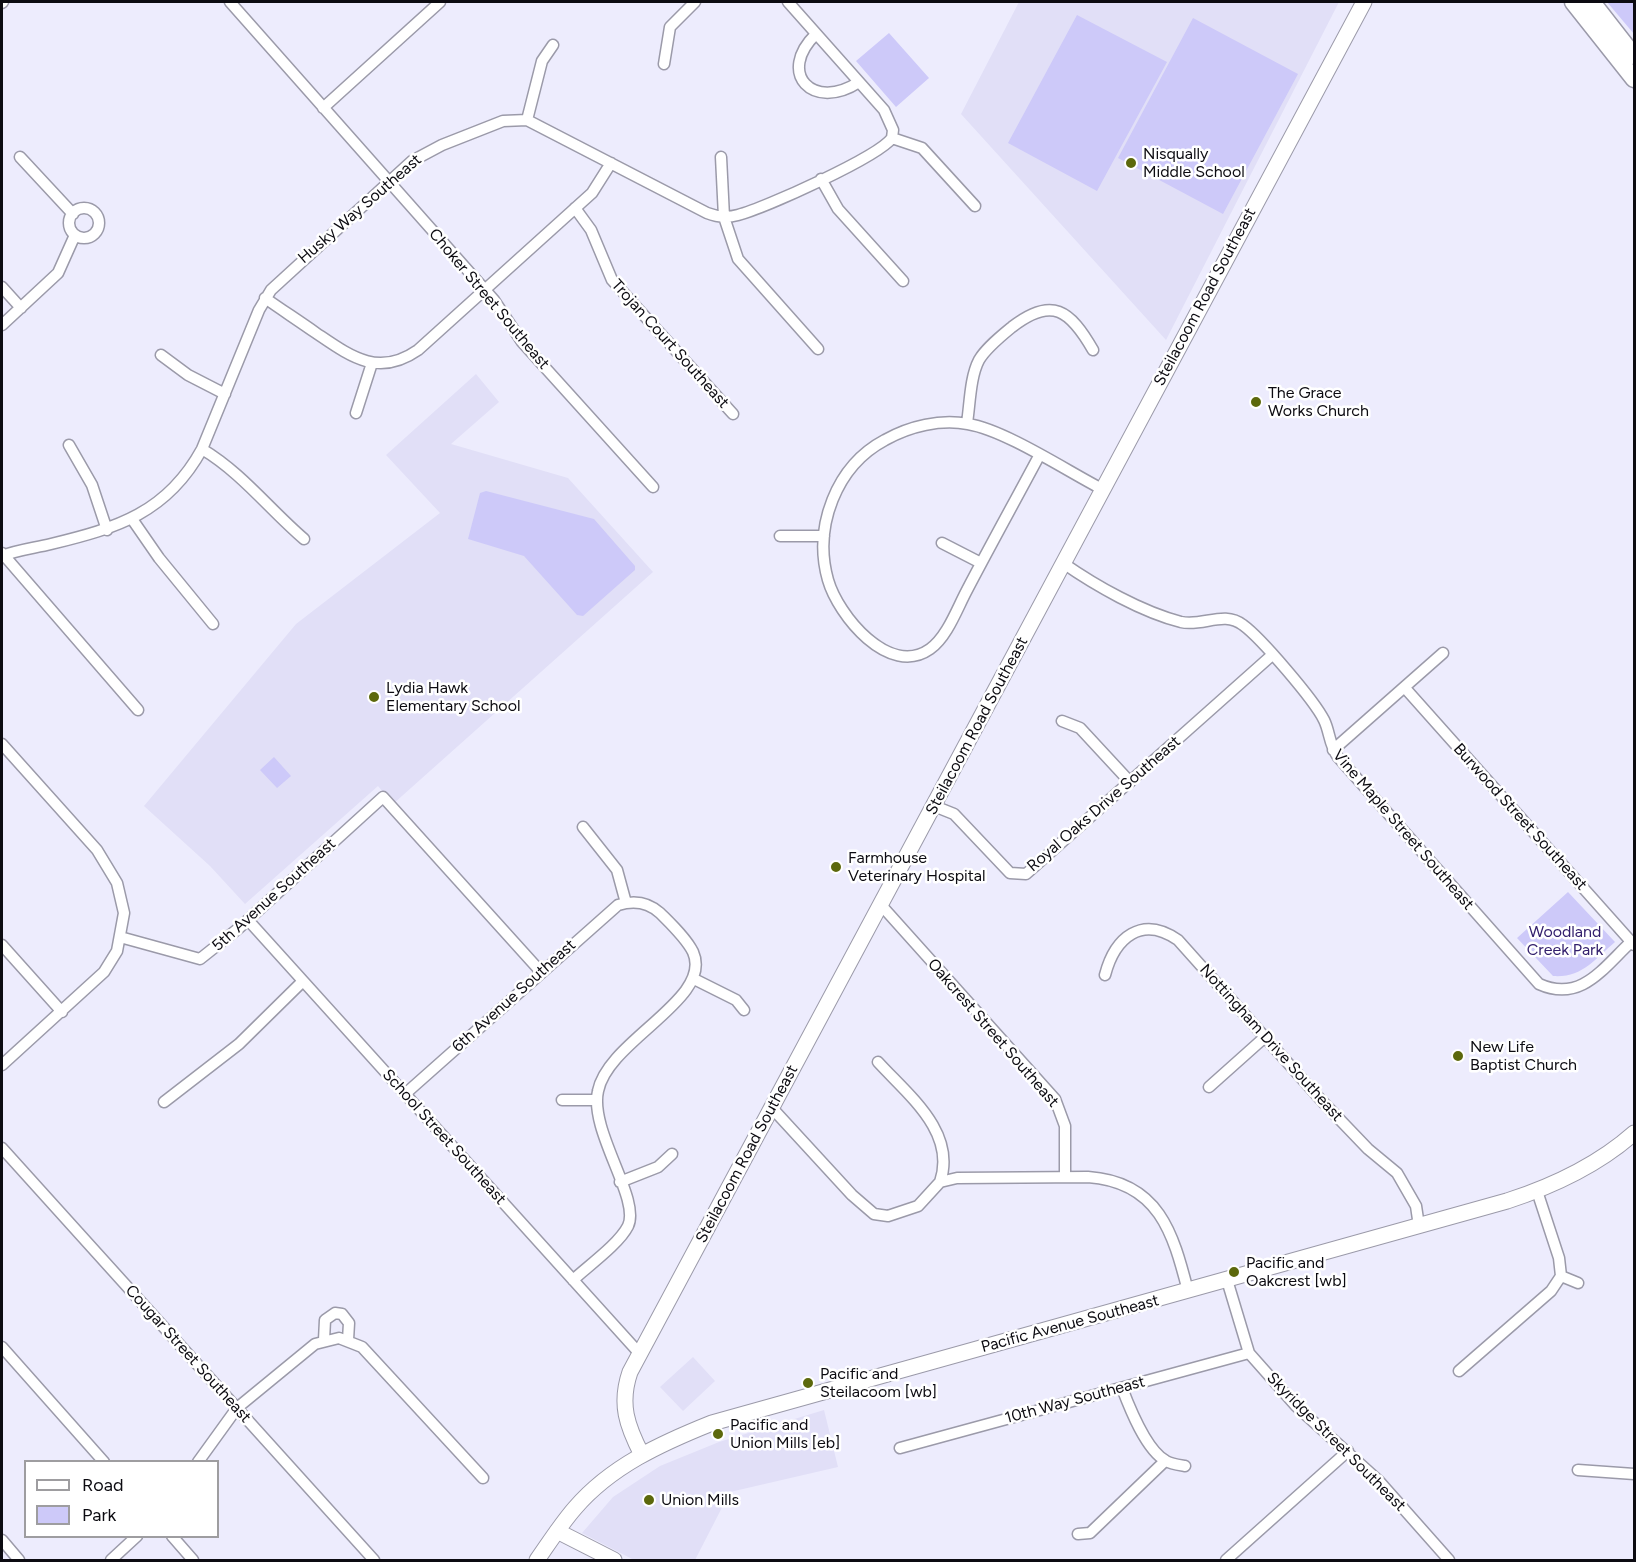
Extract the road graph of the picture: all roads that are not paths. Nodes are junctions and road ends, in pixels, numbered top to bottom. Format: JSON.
{"nodes":[{"id":1,"x":230,"y":2,"type":"edge"},
{"id":2,"x":440,"y":2,"type":"edge"},
{"id":3,"x":695,"y":2,"type":"edge"},
{"id":4,"x":788,"y":2,"type":"edge"},
{"id":5,"x":1364,"y":2,"type":"edge"},
{"id":6,"x":1573,"y":2,"type":"edge"},
{"id":7,"x":1592,"y":2,"type":"edge"},
{"id":8,"x":816,"y":34,"type":"junction"},
{"id":9,"x":553,"y":45,"type":"dead end"},
{"id":10,"x":1635,"y":56,"type":"edge"},
{"id":11,"x":664,"y":64,"type":"dead end"},
{"id":12,"x":1635,"y":78,"type":"edge"},
{"id":13,"x":859,"y":82,"type":"junction"},
{"id":14,"x":323,"y":108,"type":"junction"},
{"id":15,"x":527,"y":120,"type":"junction"},
{"id":16,"x":892,"y":138,"type":"junction"},
{"id":17,"x":20,"y":157,"type":"dead end"},
{"id":18,"x":721,"y":157,"type":"dead end"},
{"id":19,"x":611,"y":163,"type":"junction"},
{"id":20,"x":821,"y":179,"type":"junction"},
{"id":21,"x":387,"y":182,"type":"junction"},
{"id":22,"x":975,"y":206,"type":"dead end"},
{"id":23,"x":575,"y":208,"type":"junction"},
{"id":24,"x":73,"y":214,"type":"junction"},
{"id":25,"x":724,"y":217,"type":"junction"},
{"id":26,"x":75,"y":235,"type":"junction"},
{"id":27,"x":903,"y":281,"type":"dead end"},
{"id":28,"x":2,"y":286,"type":"edge"},
{"id":29,"x":485,"y":290,"type":"junction"},
{"id":30,"x":265,"y":298,"type":"junction"},
{"id":31,"x":21,"y":308,"type":"junction"},
{"id":32,"x":2,"y":325,"type":"edge"},
{"id":33,"x":818,"y":349,"type":"dead end"},
{"id":34,"x":1093,"y":350,"type":"dead end"},
{"id":35,"x":161,"y":355,"type":"dead end"},
{"id":36,"x":372,"y":363,"type":"junction"},
{"id":37,"x":225,"y":394,"type":"junction"},
{"id":38,"x":356,"y":413,"type":"dead end"},
{"id":39,"x":733,"y":414,"type":"dead end"},
{"id":40,"x":967,"y":423,"type":"junction"},
{"id":41,"x":69,"y":445,"type":"dead end"},
{"id":42,"x":202,"y":449,"type":"junction"},
{"id":43,"x":1039,"y":456,"type":"junction"},
{"id":44,"x":653,"y":487,"type":"dead end"},
{"id":45,"x":1102,"y":489,"type":"junction"},
{"id":46,"x":132,"y":519,"type":"junction"},
{"id":47,"x":107,"y":530,"type":"junction"},
{"id":48,"x":780,"y":536,"type":"dead end"},
{"id":49,"x":824,"y":536,"type":"junction"},
{"id":50,"x":304,"y":539,"type":"dead end"},
{"id":51,"x":942,"y":543,"type":"dead end"},
{"id":52,"x":2,"y":555,"type":"edge"},
{"id":53,"x":981,"y":563,"type":"junction"},
{"id":54,"x":1063,"y":563,"type":"junction"},
{"id":55,"x":213,"y":624,"type":"dead end"},
{"id":56,"x":1443,"y":653,"type":"dead end"},
{"id":57,"x":1271,"y":656,"type":"junction"},
{"id":58,"x":1405,"y":688,"type":"junction"},
{"id":59,"x":138,"y":710,"type":"dead end"},
{"id":60,"x":1062,"y":720,"type":"dead end"},
{"id":61,"x":2,"y":744,"type":"edge"},
{"id":62,"x":1333,"y":750,"type":"junction"},
{"id":63,"x":1130,"y":782,"type":"junction"},
{"id":64,"x":934,"y":806,"type":"junction"},
{"id":65,"x":583,"y":827,"type":"dead end"},
{"id":66,"x":626,"y":903,"type":"junction"},
{"id":67,"x":881,"y":905,"type":"junction"},
{"id":68,"x":248,"y":920,"type":"junction"},
{"id":69,"x":120,"y":937,"type":"junction"},
{"id":70,"x":1633,"y":944,"type":"edge"},
{"id":71,"x":2,"y":945,"type":"edge"},
{"id":72,"x":541,"y":972,"type":"junction"},
{"id":73,"x":1105,"y":975,"type":"dead end"},
{"id":74,"x":694,"y":979,"type":"junction"},
{"id":75,"x":303,"y":981,"type":"junction"},
{"id":76,"x":744,"y":1010,"type":"dead end"},
{"id":77,"x":62,"y":1012,"type":"junction"},
{"id":78,"x":1265,"y":1037,"type":"junction"},
{"id":79,"x":878,"y":1062,"type":"dead end"},
{"id":80,"x":2,"y":1065,"type":"edge"},
{"id":81,"x":1209,"y":1088,"type":"dead end"},
{"id":82,"x":405,"y":1094,"type":"junction"},
{"id":83,"x":562,"y":1100,"type":"dead end"},
{"id":84,"x":596,"y":1100,"type":"junction"},
{"id":85,"x":164,"y":1102,"type":"dead end"},
{"id":86,"x":772,"y":1108,"type":"junction"},
{"id":87,"x":1635,"y":1133,"type":"edge"},
{"id":88,"x":2,"y":1148,"type":"edge"},
{"id":89,"x":672,"y":1154,"type":"dead end"},
{"id":90,"x":1065,"y":1177,"type":"junction"},
{"id":91,"x":620,"y":1182,"type":"junction"},
{"id":92,"x":940,"y":1182,"type":"junction"},
{"id":93,"x":1537,"y":1191,"type":"junction"},
{"id":94,"x":1419,"y":1226,"type":"junction"},
{"id":95,"x":1561,"y":1276,"type":"junction"},
{"id":96,"x":573,"y":1280,"type":"junction"},
{"id":97,"x":1227,"y":1280,"type":"junction"},
{"id":98,"x":1578,"y":1283,"type":"dead end"},
{"id":99,"x":1188,"y":1291,"type":"junction"},
{"id":100,"x":343,"y":1339,"type":"junction"},
{"id":101,"x":324,"y":1340,"type":"junction"},
{"id":102,"x":2,"y":1347,"type":"edge"},
{"id":103,"x":1249,"y":1353,"type":"junction"},
{"id":104,"x":640,"y":1354,"type":"junction"},
{"id":105,"x":1459,"y":1371,"type":"dead end"},
{"id":106,"x":1122,"y":1388,"type":"junction"},
{"id":107,"x":237,"y":1408,"type":"junction"},
{"id":108,"x":900,"y":1448,"type":"dead end"},
{"id":109,"x":1348,"y":1451,"type":"junction"},
{"id":110,"x":642,"y":1455,"type":"junction"},
{"id":111,"x":103,"y":1460,"type":"edge"},
{"id":112,"x":199,"y":1460,"type":"edge"},
{"id":113,"x":1165,"y":1461,"type":"junction"},
{"id":114,"x":1185,"y":1466,"type":"dead end"},
{"id":115,"x":1578,"y":1470,"type":"dead end"},
{"id":116,"x":1635,"y":1474,"type":"edge"},
{"id":117,"x":483,"y":1479,"type":"dead end"},
{"id":118,"x":557,"y":1531,"type":"junction"},
{"id":119,"x":1078,"y":1534,"type":"dead end"},
{"id":120,"x":135,"y":1538,"type":"edge"},
{"id":121,"x":174,"y":1538,"type":"edge"},
{"id":122,"x":2,"y":1540,"type":"edge"},
{"id":123,"x":20,"y":1560,"type":"edge"},
{"id":124,"x":111,"y":1560,"type":"edge"},
{"id":125,"x":193,"y":1560,"type":"edge"},
{"id":126,"x":374,"y":1560,"type":"edge"},
{"id":127,"x":537,"y":1560,"type":"edge"},
{"id":128,"x":614,"y":1560,"type":"edge"},
{"id":129,"x":1226,"y":1560,"type":"edge"},
{"id":130,"x":1449,"y":1560,"type":"edge"}],
"edges":[{"from":1,"to":14,"type":"street","name":"Choker Street Southeast"},
{"from":2,"to":14,"type":"street"},
{"from":3,"to":11,"type":"street"},
{"from":4,"to":8,"type":"street"},
{"from":5,"to":45,"type":"street","name":"Steilacoom Road Southeast"},
{"from":6,"to":12,"type":"main road"},
{"from":7,"to":10,"type":"main road"},
{"from":8,"to":13,"type":"street"},
{"from":8,"to":13,"type":"street"},
{"from":9,"to":15,"type":"street"},
{"from":13,"to":16,"type":"street"},
{"from":14,"to":21,"type":"street","name":"Choker Street Southeast"},
{"from":15,"to":19,"type":"street"},
{"from":15,"to":21,"type":"street","name":"Husky Way Southeast"},
{"from":16,"to":20,"type":"street"},
{"from":16,"to":22,"type":"street"},
{"from":17,"to":24,"type":"street"},
{"from":18,"to":25,"type":"street"},
{"from":19,"to":23,"type":"street"},
{"from":19,"to":25,"type":"street"},
{"from":20,"to":25,"type":"street"},
{"from":20,"to":27,"type":"street"},
{"from":21,"to":29,"type":"street","name":"Choker Street Southeast"},
{"from":21,"to":30,"type":"street","name":"Husky Way Southeast"},
{"from":23,"to":29,"type":"street"},
{"from":23,"to":39,"type":"street","name":"Trojan Court Southeast"},
{"from":24,"to":26,"type":"street"},
{"from":24,"to":26,"type":"street"},
{"from":25,"to":33,"type":"street"},
{"from":26,"to":31,"type":"street"},
{"from":28,"to":31,"type":"street"},
{"from":29,"to":36,"type":"street"},
{"from":29,"to":44,"type":"street","name":"Choker Street Southeast"},
{"from":30,"to":36,"type":"street"},
{"from":30,"to":37,"type":"street","name":"Husky Way Southeast"},
{"from":31,"to":32,"type":"street"},
{"from":34,"to":40,"type":"street"},
{"from":35,"to":37,"type":"street"},
{"from":36,"to":38,"type":"street"},
{"from":37,"to":42,"type":"street","name":"Husky Way Southeast"},
{"from":40,"to":43,"type":"street"},
{"from":40,"to":49,"type":"street"},
{"from":41,"to":47,"type":"street"},
{"from":42,"to":46,"type":"street","name":"Husky Way Southeast"},
{"from":42,"to":50,"type":"street"},
{"from":43,"to":45,"type":"street"},
{"from":43,"to":53,"type":"street"},
{"from":45,"to":54,"type":"street","name":"Steilacoom Road Southeast"},
{"from":46,"to":47,"type":"street","name":"Husky Way Southeast"},
{"from":46,"to":55,"type":"street"},
{"from":47,"to":52,"type":"street","name":"Husky Way Southeast"},
{"from":48,"to":49,"type":"street"},
{"from":49,"to":53,"type":"street"},
{"from":51,"to":53,"type":"street"},
{"from":52,"to":59,"type":"street"},
{"from":54,"to":57,"type":"street","name":"Vine Maple Street Southeast"},
{"from":54,"to":64,"type":"street","name":"Steilacoom Road Southeast"},
{"from":56,"to":58,"type":"street"},
{"from":57,"to":62,"type":"street","name":"Vine Maple Street Southeast"},
{"from":57,"to":63,"type":"street","name":"Royal Oaks Drive Southeast"},
{"from":58,"to":62,"type":"street"},
{"from":58,"to":70,"type":"street","name":"Burwood Street Southeast"},
{"from":60,"to":63,"type":"street"},
{"from":61,"to":69,"type":"street"},
{"from":62,"to":70,"type":"street","name":"Vine Maple Street Southeast"},
{"from":63,"to":64,"type":"street","name":"Royal Oaks Drive Southeast"},
{"from":64,"to":67,"type":"street","name":"Steilacoom Road Southeast"},
{"from":65,"to":66,"type":"street"},
{"from":66,"to":72,"type":"street","name":"6th Avenue Southeast"},
{"from":66,"to":74,"type":"street"},
{"from":67,"to":86,"type":"street","name":"Steilacoom Road Southeast"},
{"from":67,"to":90,"type":"street","name":"Oakcrest Street Southeast"},
{"from":68,"to":69,"type":"street","name":"5th Avenue Southeast"},
{"from":68,"to":72,"type":"street","name":"5th Avenue Southeast"},
{"from":68,"to":75,"type":"street","name":"School Street Southeast"},
{"from":69,"to":77,"type":"street"},
{"from":71,"to":77,"type":"street"},
{"from":72,"to":82,"type":"street","name":"6th Avenue Southeast"},
{"from":73,"to":78,"type":"street","name":"Nottingham Drive Southeast"},
{"from":74,"to":76,"type":"street"},
{"from":74,"to":84,"type":"street"},
{"from":75,"to":82,"type":"street","name":"School Street Southeast"},
{"from":75,"to":85,"type":"street"},
{"from":77,"to":80,"type":"street"},
{"from":78,"to":81,"type":"street"},
{"from":78,"to":94,"type":"street","name":"Nottingham Drive Southeast"},
{"from":79,"to":92,"type":"street"},
{"from":82,"to":96,"type":"street","name":"School Street Southeast"},
{"from":83,"to":84,"type":"street"},
{"from":84,"to":91,"type":"street"},
{"from":86,"to":92,"type":"street"},
{"from":86,"to":104,"type":"street","name":"Steilacoom Road Southeast"},
{"from":87,"to":93,"type":"street","name":"Pacific Avenue Southeast"},
{"from":88,"to":107,"type":"street","name":"Cougar Street Southeast"},
{"from":89,"to":91,"type":"street"},
{"from":90,"to":92,"type":"street"},
{"from":90,"to":99,"type":"street"},
{"from":91,"to":96,"type":"street"},
{"from":93,"to":94,"type":"street","name":"Pacific Avenue Southeast"},
{"from":93,"to":95,"type":"street"},
{"from":94,"to":97,"type":"street","name":"Pacific Avenue Southeast"},
{"from":95,"to":98,"type":"street"},
{"from":95,"to":105,"type":"street"},
{"from":96,"to":104,"type":"street","name":"School Street Southeast"},
{"from":97,"to":99,"type":"street","name":"Pacific Avenue Southeast"},
{"from":97,"to":103,"type":"street","name":"Skyridge Street Southeast"},
{"from":99,"to":110,"type":"street","name":"Pacific Avenue Southeast"},
{"from":100,"to":101,"type":"street"},
{"from":100,"to":101,"type":"street"},
{"from":100,"to":117,"type":"street"},
{"from":101,"to":107,"type":"street"},
{"from":102,"to":111,"type":"street"},
{"from":103,"to":106,"type":"street","name":"10th Way Southeast"},
{"from":103,"to":109,"type":"street","name":"Skyridge Street Southeast"},
{"from":104,"to":110,"type":"street","name":"Steilacoom Road Southeast"},
{"from":106,"to":108,"type":"street","name":"10th Way Southeast"},
{"from":106,"to":113,"type":"street"},
{"from":107,"to":112,"type":"street"},
{"from":107,"to":126,"type":"street","name":"Cougar Street Southeast"},
{"from":109,"to":129,"type":"street"},
{"from":109,"to":130,"type":"street","name":"Skyridge Street Southeast"},
{"from":110,"to":118,"type":"street","name":"Pacific Avenue Southeast"},
{"from":113,"to":114,"type":"street"},
{"from":113,"to":119,"type":"street"},
{"from":115,"to":116,"type":"street"},
{"from":118,"to":127,"type":"street","name":"Pacific Avenue Southeast"},
{"from":118,"to":128,"type":"street"},
{"from":120,"to":124,"type":"street"},
{"from":121,"to":125,"type":"street"},
{"from":122,"to":123,"type":"street"}]}
